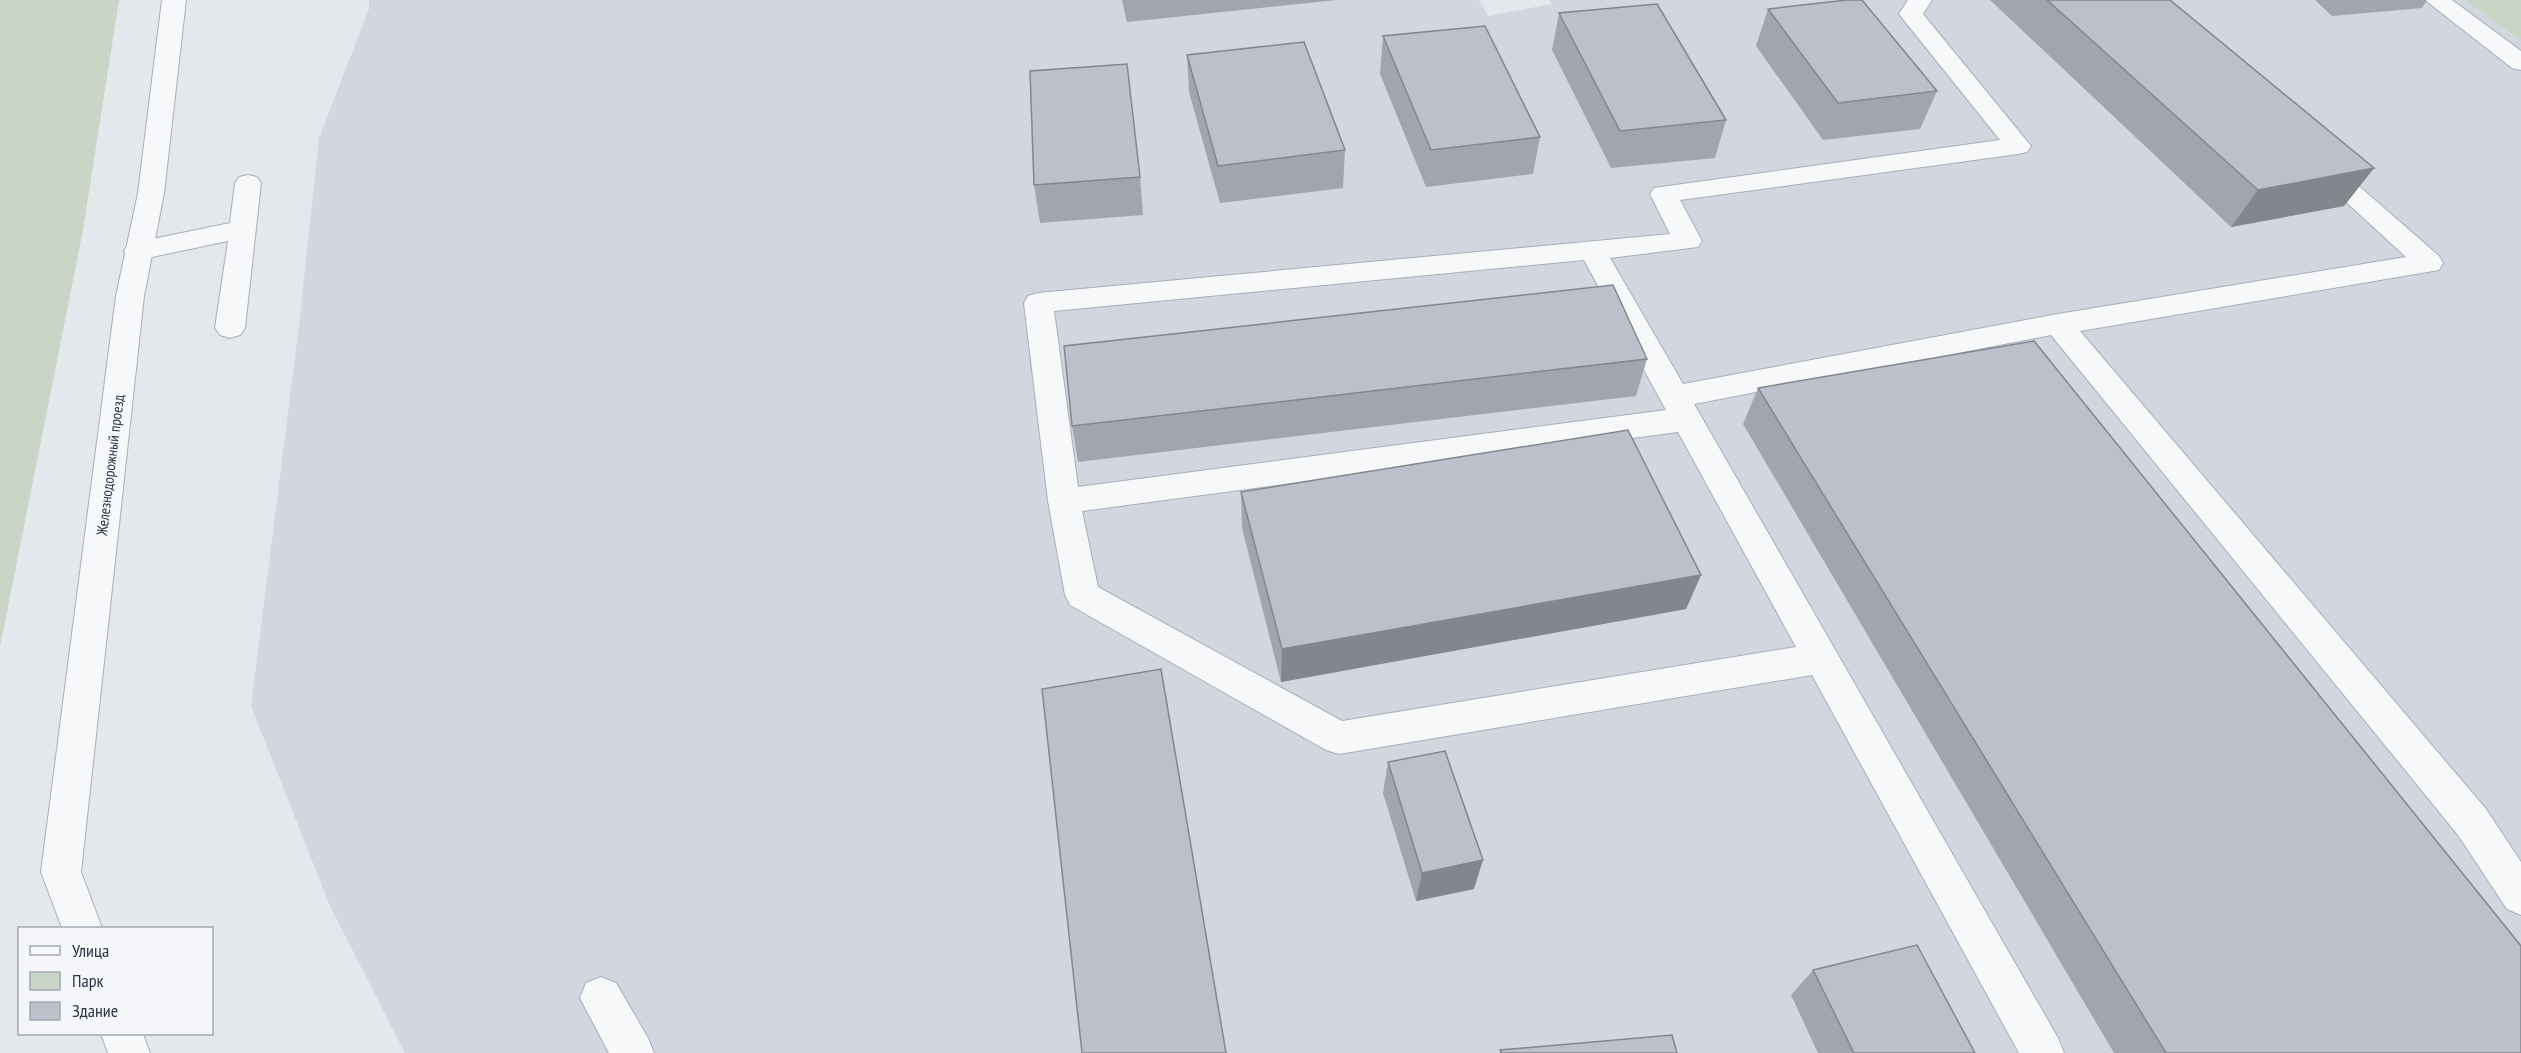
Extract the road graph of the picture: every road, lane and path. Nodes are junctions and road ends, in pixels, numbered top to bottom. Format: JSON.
{"nodes":[{"id":1,"x":174,"y":0,"type":"edge"},
{"id":2,"x":1920,"y":0,"type":"edge"},
{"id":3,"x":2437,"y":0,"type":"edge"},
{"id":4,"x":2521,"y":63,"type":"edge"},
{"id":5,"x":2298,"y":147,"type":"edge"},
{"id":6,"x":248,"y":183,"type":"dead end"},
{"id":7,"x":243,"y":229,"type":"junction"},
{"id":8,"x":1592,"y":250,"type":"junction"},
{"id":9,"x":138,"y":251,"type":"junction"},
{"id":10,"x":2058,"y":324,"type":"junction"},
{"id":11,"x":230,"y":328,"type":"dead end"},
{"id":12,"x":1680,"y":408,"type":"junction"},
{"id":13,"x":1064,"y":501,"type":"junction"},
{"id":14,"x":1821,"y":658,"type":"junction"},
{"id":15,"x":2521,"y":896,"type":"edge"},
{"id":16,"x":82,"y":927,"type":"edge"},
{"id":17,"x":601,"y":998,"type":"dead end"},
{"id":18,"x":122,"y":1035,"type":"edge"},
{"id":19,"x":129,"y":1053,"type":"edge"},
{"id":20,"x":633,"y":1053,"type":"edge"},
{"id":21,"x":2043,"y":1053,"type":"edge"}],
"edges":[{"from":1,"to":9,"type":"street","name":"Железнодорожный проезд"},
{"from":2,"to":8,"type":"street"},
{"from":3,"to":4,"type":"street"},
{"from":5,"to":10,"type":"street"},
{"from":6,"to":7,"type":"street"},
{"from":7,"to":9,"type":"street"},
{"from":7,"to":11,"type":"street"},
{"from":8,"to":12,"type":"street"},
{"from":8,"to":13,"type":"street"},
{"from":9,"to":16,"type":"street","name":"Железнодорожный проезд"},
{"from":10,"to":12,"type":"street"},
{"from":10,"to":15,"type":"street"},
{"from":12,"to":13,"type":"street"},
{"from":12,"to":14,"type":"street"},
{"from":13,"to":14,"type":"street"},
{"from":14,"to":21,"type":"street"},
{"from":17,"to":20,"type":"street"},
{"from":18,"to":19,"type":"street"}]}
